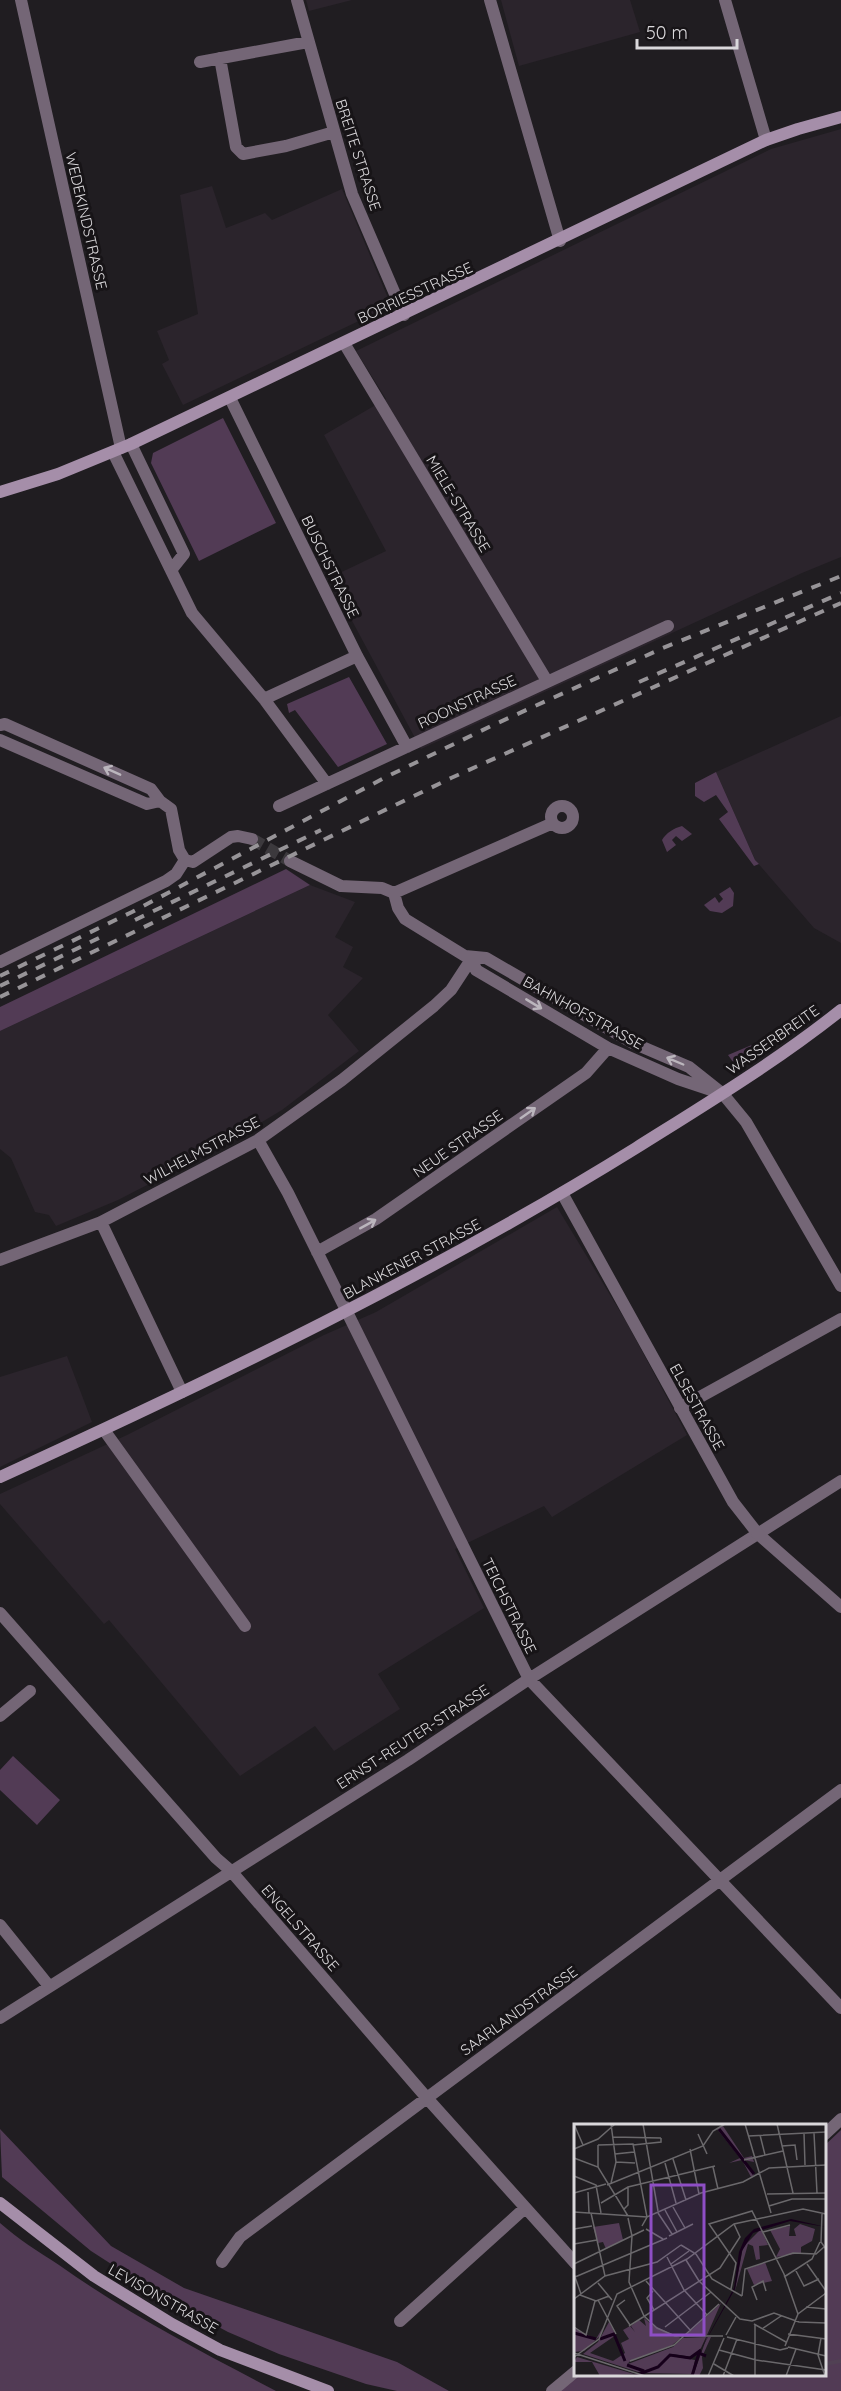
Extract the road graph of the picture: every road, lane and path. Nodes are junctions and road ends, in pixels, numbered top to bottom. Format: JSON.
{"nodes":[{"id":1,"x":21,"y":0,"type":"edge"},
{"id":2,"x":297,"y":0,"type":"edge"},
{"id":3,"x":490,"y":0,"type":"edge"},
{"id":4,"x":725,"y":0,"type":"edge"},
{"id":5,"x":308,"y":42,"type":"junction"},
{"id":6,"x":220,"y":58,"type":"junction"},
{"id":7,"x":200,"y":62,"type":"dead end"},
{"id":8,"x":841,"y":117,"type":"edge"},
{"id":9,"x":334,"y":132,"type":"junction"},
{"id":10,"x":766,"y":140,"type":"junction"},
{"id":11,"x":560,"y":241,"type":"junction"},
{"id":12,"x":404,"y":315,"type":"junction"},
{"id":13,"x":344,"y":343,"type":"junction"},
{"id":14,"x":230,"y":398,"type":"junction"},
{"id":15,"x":122,"y":448,"type":"junction"},
{"id":16,"x":0,"y":492,"type":"edge"},
{"id":17,"x":172,"y":569,"type":"junction"},
{"id":18,"x":668,"y":626,"type":"dead end"},
{"id":19,"x":357,"y":656,"type":"junction"},
{"id":20,"x":547,"y":681,"type":"junction"},
{"id":21,"x":264,"y":699,"type":"junction"},
{"id":22,"x":0,"y":725,"type":"edge"},
{"id":23,"x":0,"y":740,"type":"edge"},
{"id":24,"x":407,"y":747,"type":"junction"},
{"id":25,"x":327,"y":784,"type":"junction"},
{"id":26,"x":160,"y":801,"type":"junction"},
{"id":27,"x":279,"y":806,"type":"dead end"},
{"id":28,"x":554,"y":823,"type":"dead end"},
{"id":29,"x":252,"y":839,"type":"tunnel mouth"},
{"id":30,"x":185,"y":860,"type":"junction"},
{"id":31,"x":290,"y":861,"type":"tunnel mouth"},
{"id":32,"x":394,"y":893,"type":"junction"},
{"id":33,"x":472,"y":958,"type":"junction"},
{"id":34,"x":0,"y":962,"type":"edge"},
{"id":35,"x":841,"y":1010,"type":"edge"},
{"id":36,"x":608,"y":1048,"type":"junction"},
{"id":37,"x":723,"y":1094,"type":"junction"},
{"id":38,"x":258,"y":1140,"type":"junction"},
{"id":39,"x":562,"y":1193,"type":"junction"},
{"id":40,"x":101,"y":1222,"type":"junction"},
{"id":41,"x":317,"y":1252,"type":"junction"},
{"id":42,"x":0,"y":1260,"type":"edge"},
{"id":43,"x":841,"y":1286,"type":"edge"},
{"id":44,"x":347,"y":1311,"type":"junction"},
{"id":45,"x":841,"y":1318,"type":"edge"},
{"id":46,"x":182,"y":1392,"type":"junction"},
{"id":47,"x":681,"y":1408,"type":"junction"},
{"id":48,"x":104,"y":1430,"type":"junction"},
{"id":49,"x":0,"y":1478,"type":"edge"},
{"id":50,"x":841,"y":1481,"type":"edge"},
{"id":51,"x":758,"y":1534,"type":"junction"},
{"id":52,"x":841,"y":1607,"type":"edge"},
{"id":53,"x":0,"y":1613,"type":"edge"},
{"id":54,"x":244,"y":1626,"type":"dead end"},
{"id":55,"x":528,"y":1679,"type":"junction"},
{"id":56,"x":30,"y":1691,"type":"dead end"},
{"id":57,"x":0,"y":1716,"type":"edge"},
{"id":58,"x":841,"y":1790,"type":"edge"},
{"id":59,"x":231,"y":1871,"type":"junction"},
{"id":60,"x":720,"y":1880,"type":"junction"},
{"id":61,"x":0,"y":1925,"type":"edge"},
{"id":62,"x":49,"y":1986,"type":"junction"},
{"id":63,"x":841,"y":2008,"type":"edge"},
{"id":64,"x":0,"y":2018,"type":"edge"},
{"id":65,"x":426,"y":2097,"type":"junction"},
{"id":66,"x":841,"y":2119,"type":"edge"},
{"id":67,"x":826,"y":2134,"type":"edge"},
{"id":68,"x":0,"y":2203,"type":"edge"},
{"id":69,"x":525,"y":2208,"type":"junction"},
{"id":70,"x":222,"y":2262,"type":"dead end"},
{"id":71,"x":574,"y":2262,"type":"edge"},
{"id":72,"x":400,"y":2321,"type":"dead end"},
{"id":73,"x":574,"y":2373,"type":"edge"},
{"id":74,"x":328,"y":2391,"type":"edge"},
{"id":75,"x":552,"y":2391,"type":"edge"}],
"edges":[{"from":1,"to":15,"type":"street","name":"WEDEKINDSTRASSE"},
{"from":2,"to":5,"type":"street","name":"BREITE STRASSE"},
{"from":3,"to":11,"type":"street"},
{"from":4,"to":10,"type":"street"},
{"from":5,"to":6,"type":"street"},
{"from":5,"to":9,"type":"street","name":"BREITE STRASSE"},
{"from":6,"to":7,"type":"street"},
{"from":6,"to":9,"type":"street"},
{"from":8,"to":10,"type":"main road","name":"BORRIESSTRASSE"},
{"from":9,"to":12,"type":"street","name":"BREITE STRASSE"},
{"from":10,"to":11,"type":"main road","name":"BORRIESSTRASSE"},
{"from":11,"to":12,"type":"main road","name":"BORRIESSTRASSE"},
{"from":12,"to":13,"type":"main road","name":"BORRIESSTRASSE"},
{"from":13,"to":14,"type":"main road","name":"BORRIESSTRASSE"},
{"from":13,"to":20,"type":"street","name":"MIELE-STRASSE"},
{"from":14,"to":15,"type":"main road","name":"BORRIESSTRASSE"},
{"from":14,"to":19,"type":"street","name":"BUSCHSTRASSE"},
{"from":15,"to":16,"type":"main road","name":"BORRIESSTRASSE"},
{"from":15,"to":17,"type":"street"},
{"from":15,"to":17,"type":"street"},
{"from":17,"to":21,"type":"street"},
{"from":18,"to":20,"type":"street","name":"ROONSTRASSE"},
{"from":19,"to":21,"type":"street"},
{"from":19,"to":24,"type":"street","name":"BUSCHSTRASSE"},
{"from":20,"to":24,"type":"street","name":"ROONSTRASSE"},
{"from":21,"to":25,"type":"street"},
{"from":26,"to":22,"type":"street","one_way":true},
{"from":23,"to":26,"type":"street"},
{"from":24,"to":25,"type":"street","name":"ROONSTRASSE"},
{"from":25,"to":27,"type":"street","name":"ROONSTRASSE"},
{"from":26,"to":30,"type":"street"},
{"from":28,"to":32,"type":"street"},
{"from":29,"to":30,"type":"street"},
{"from":30,"to":34,"type":"street"},
{"from":31,"to":32,"type":"street"},
{"from":32,"to":33,"type":"street","name":"BAHNHOFSTRASSE"},
{"from":33,"to":36,"type":"street","name":"BAHNHOFSTRASSE","one_way":true},
{"from":37,"to":33,"type":"street","name":"BAHNHOFSTRASSE","one_way":true},
{"from":33,"to":38,"type":"street","name":"WILHELMSTRASSE"},
{"from":35,"to":37,"type":"main road","name":"WASSERBREITE"},
{"from":36,"to":37,"type":"street","name":"BAHNHOFSTRASSE"},
{"from":41,"to":36,"type":"street","name":"NEUE STRASSE","one_way":true},
{"from":37,"to":39,"type":"main road","name":"BLANKENER STRASSE"},
{"from":37,"to":43,"type":"street","name":"BAHNHOFSTRASSE"},
{"from":38,"to":40,"type":"street","name":"WILHELMSTRASSE"},
{"from":38,"to":41,"type":"street","name":"TEICHSTRASSE"},
{"from":39,"to":44,"type":"main road","name":"BLANKENER STRASSE"},
{"from":39,"to":47,"type":"street","name":"ELSESTRASSE"},
{"from":40,"to":42,"type":"street","name":"WILHELMSTRASSE"},
{"from":40,"to":46,"type":"street"},
{"from":41,"to":44,"type":"street","name":"TEICHSTRASSE"},
{"from":44,"to":46,"type":"main road","name":"BLANKENER STRASSE"},
{"from":44,"to":55,"type":"street","name":"TEICHSTRASSE"},
{"from":45,"to":47,"type":"street"},
{"from":46,"to":48,"type":"main road","name":"BLANKENER STRASSE"},
{"from":47,"to":51,"type":"street","name":"ELSESTRASSE"},
{"from":48,"to":49,"type":"main road","name":"BLANKENER STRASSE"},
{"from":48,"to":54,"type":"street"},
{"from":50,"to":51,"type":"street","name":"ERNST-REUTER-STRASSE"},
{"from":51,"to":52,"type":"street","name":"ELSESTRASSE"},
{"from":51,"to":55,"type":"street","name":"ERNST-REUTER-STRASSE"},
{"from":53,"to":59,"type":"street","name":"ENGELSTRASSE"},
{"from":55,"to":59,"type":"street","name":"ERNST-REUTER-STRASSE"},
{"from":55,"to":60,"type":"street","name":"TEICHSTRASSE"},
{"from":56,"to":57,"type":"street"},
{"from":58,"to":60,"type":"street","name":"SAARLANDSTRASSE"},
{"from":59,"to":62,"type":"street","name":"ERNST-REUTER-STRASSE"},
{"from":59,"to":65,"type":"street","name":"ENGELSTRASSE"},
{"from":60,"to":63,"type":"street","name":"TEICHSTRASSE"},
{"from":60,"to":65,"type":"street","name":"SAARLANDSTRASSE"},
{"from":61,"to":62,"type":"street"},
{"from":62,"to":64,"type":"street","name":"ERNST-REUTER-STRASSE"},
{"from":65,"to":69,"type":"street","name":"ENGELSTRASSE"},
{"from":65,"to":70,"type":"street","name":"SAARLANDSTRASSE"},
{"from":66,"to":67,"type":"street"},
{"from":68,"to":74,"type":"main road","name":"LEVISONSTRASSE"},
{"from":69,"to":71,"type":"street","name":"ENGELSTRASSE"},
{"from":69,"to":72,"type":"street"},
{"from":73,"to":75,"type":"street"}]}
